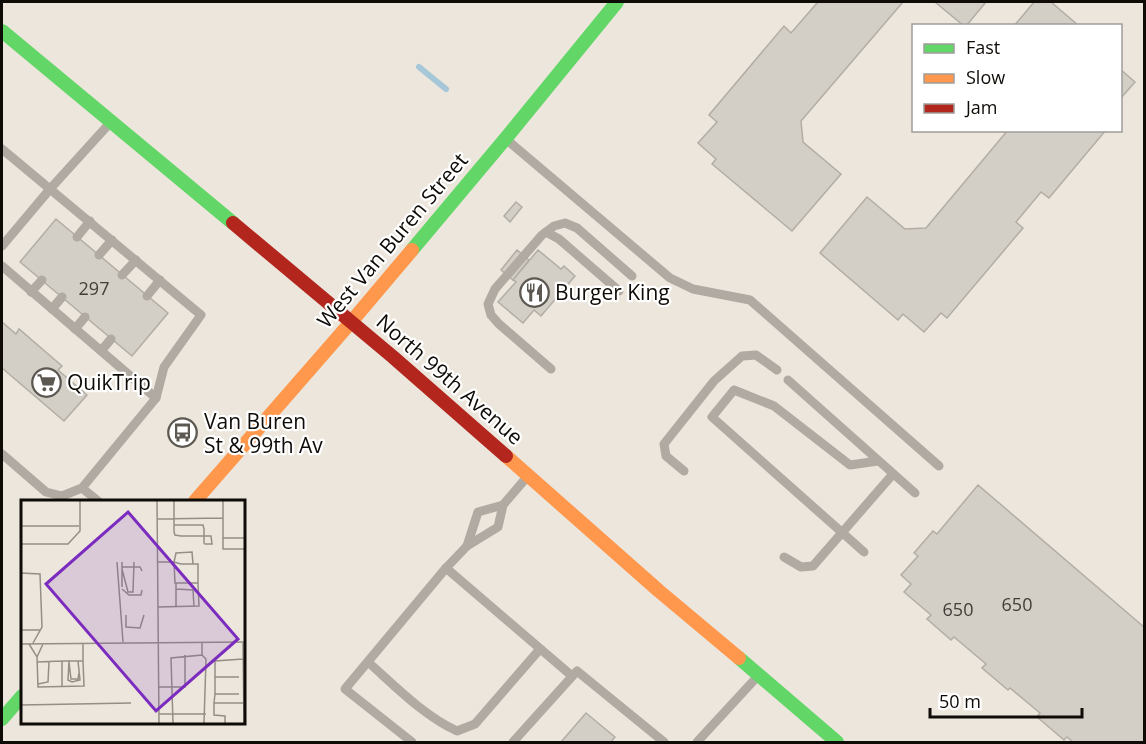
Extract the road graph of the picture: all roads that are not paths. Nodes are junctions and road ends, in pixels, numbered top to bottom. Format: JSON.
{"nodes":[{"id":1,"x":617,"y":2,"type":"edge"},
{"id":2,"x":2,"y":31,"type":"edge"},
{"id":3,"x":111,"y":122,"type":"junction"},
{"id":4,"x":506,"y":138,"type":"junction"},
{"id":5,"x":2,"y":149,"type":"edge"},
{"id":6,"x":50,"y":189,"type":"junction"},
{"id":7,"x":90,"y":221,"type":"junction"},
{"id":8,"x":546,"y":232,"type":"junction"},
{"id":9,"x":77,"y":237,"type":"dead end"},
{"id":10,"x":111,"y":240,"type":"junction"},
{"id":11,"x":2,"y":246,"type":"edge"},
{"id":12,"x":99,"y":255,"type":"dead end"},
{"id":13,"x":135,"y":260,"type":"junction"},
{"id":14,"x":2,"y":266,"type":"edge"},
{"id":15,"x":122,"y":275,"type":"dead end"},
{"id":16,"x":632,"y":276,"type":"dead end"},
{"id":17,"x":42,"y":280,"type":"dead end"},
{"id":18,"x":160,"y":280,"type":"junction"},
{"id":19,"x":619,"y":291,"type":"dead end"},
{"id":20,"x":32,"y":292,"type":"junction"},
{"id":21,"x":147,"y":296,"type":"dead end"},
{"id":22,"x":62,"y":297,"type":"dead end"},
{"id":23,"x":52,"y":309,"type":"junction"},
{"id":24,"x":85,"y":317,"type":"dead end"},
{"id":25,"x":352,"y":321,"type":"junction"},
{"id":26,"x":75,"y":329,"type":"junction"},
{"id":27,"x":111,"y":339,"type":"dead end"},
{"id":28,"x":101,"y":351,"type":"junction"},
{"id":29,"x":551,"y":369,"type":"dead end"},
{"id":30,"x":777,"y":370,"type":"dead end"},
{"id":31,"x":788,"y":380,"type":"dead end"},
{"id":32,"x":156,"y":398,"type":"junction"},
{"id":33,"x":696,"y":404,"type":"junction"},
{"id":34,"x":712,"y":417,"type":"junction"},
{"id":35,"x":2,"y":454,"type":"edge"},
{"id":36,"x":878,"y":460,"type":"junction"},
{"id":37,"x":939,"y":466,"type":"dead end"},
{"id":38,"x":684,"y":471,"type":"dead end"},
{"id":39,"x":892,"y":474,"type":"junction"},
{"id":40,"x":529,"y":475,"type":"junction"},
{"id":41,"x":82,"y":488,"type":"junction"},
{"id":42,"x":915,"y":493,"type":"dead end"},
{"id":43,"x":97,"y":500,"type":"edge"},
{"id":44,"x":196,"y":500,"type":"edge"},
{"id":45,"x":503,"y":505,"type":"junction"},
{"id":46,"x":842,"y":532,"type":"junction"},
{"id":47,"x":466,"y":546,"type":"junction"},
{"id":48,"x":864,"y":552,"type":"dead end"},
{"id":49,"x":784,"y":557,"type":"dead end"},
{"id":50,"x":447,"y":568,"type":"junction"},
{"id":51,"x":540,"y":649,"type":"junction"},
{"id":52,"x":368,"y":662,"type":"junction"},
{"id":53,"x":759,"y":675,"type":"junction"},
{"id":54,"x":572,"y":676,"type":"junction"},
{"id":55,"x":21,"y":697,"type":"edge"},
{"id":56,"x":2,"y":719,"type":"edge"},
{"id":57,"x":412,"y":742,"type":"edge"},
{"id":58,"x":513,"y":742,"type":"edge"},
{"id":59,"x":664,"y":742,"type":"edge"},
{"id":60,"x":697,"y":742,"type":"edge"},
{"id":61,"x":837,"y":742,"type":"edge"}],
"edges":[{"from":1,"to":4,"type":"main road","name":"West Van Buren Street"},
{"from":2,"to":3,"type":"main road","name":"North 99th Avenue"},
{"from":3,"to":6,"type":"lane"},
{"from":3,"to":25,"type":"main road","name":"North 99th Avenue"},
{"from":4,"to":25,"type":"main road","name":"West Van Buren Street"},
{"from":4,"to":37,"type":"lane"},
{"from":5,"to":6,"type":"lane"},
{"from":6,"to":7,"type":"lane"},
{"from":6,"to":11,"type":"lane"},
{"from":7,"to":9,"type":"lane"},
{"from":7,"to":10,"type":"lane"},
{"from":8,"to":16,"type":"lane"},
{"from":8,"to":19,"type":"lane"},
{"from":8,"to":29,"type":"lane"},
{"from":10,"to":12,"type":"lane"},
{"from":10,"to":13,"type":"lane"},
{"from":13,"to":15,"type":"lane"},
{"from":13,"to":18,"type":"lane"},
{"from":14,"to":20,"type":"lane"},
{"from":17,"to":20,"type":"lane"},
{"from":18,"to":21,"type":"lane"},
{"from":18,"to":32,"type":"lane"},
{"from":20,"to":23,"type":"lane"},
{"from":22,"to":23,"type":"lane"},
{"from":23,"to":26,"type":"lane"},
{"from":24,"to":26,"type":"lane"},
{"from":25,"to":40,"type":"main road","name":"North 99th Avenue"},
{"from":25,"to":44,"type":"main road","name":"West Van Buren Street"},
{"from":26,"to":28,"type":"lane"},
{"from":27,"to":28,"type":"lane"},
{"from":28,"to":32,"type":"lane"},
{"from":30,"to":33,"type":"lane"},
{"from":31,"to":36,"type":"lane"},
{"from":32,"to":41,"type":"lane"},
{"from":33,"to":34,"type":"lane"},
{"from":33,"to":38,"type":"lane"},
{"from":34,"to":36,"type":"lane"},
{"from":34,"to":46,"type":"lane"},
{"from":35,"to":41,"type":"lane"},
{"from":36,"to":39,"type":"lane"},
{"from":39,"to":42,"type":"lane"},
{"from":39,"to":46,"type":"lane"},
{"from":40,"to":45,"type":"lane"},
{"from":40,"to":53,"type":"main road","name":"North 99th Avenue"},
{"from":41,"to":43,"type":"lane"},
{"from":45,"to":47,"type":"lane"},
{"from":45,"to":47,"type":"lane"},
{"from":46,"to":48,"type":"lane"},
{"from":46,"to":49,"type":"lane"},
{"from":47,"to":50,"type":"lane"},
{"from":50,"to":51,"type":"lane"},
{"from":50,"to":52,"type":"lane"},
{"from":51,"to":52,"type":"lane"},
{"from":51,"to":54,"type":"lane"},
{"from":52,"to":57,"type":"lane"},
{"from":53,"to":60,"type":"lane"},
{"from":53,"to":61,"type":"main road","name":"North 99th Avenue"},
{"from":54,"to":58,"type":"lane"},
{"from":54,"to":59,"type":"lane"},
{"from":55,"to":56,"type":"main road"}]}
